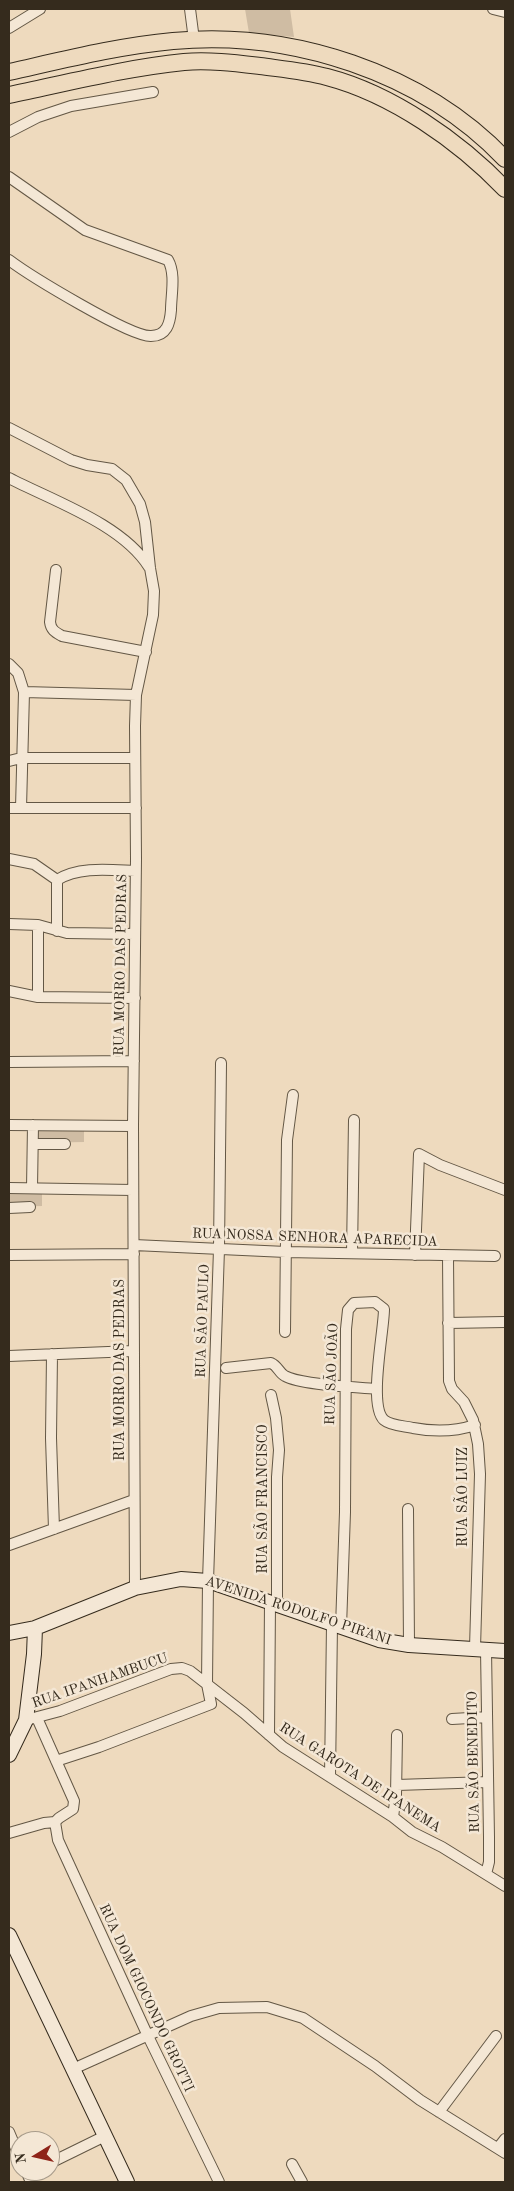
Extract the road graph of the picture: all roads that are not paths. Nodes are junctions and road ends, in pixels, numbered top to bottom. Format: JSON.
{"nodes":[{"id":1,"x":40,"y":9,"type":"edge"},
{"id":2,"x":190,"y":9,"type":"edge"},
{"id":3,"x":493,"y":9,"type":"edge"},
{"id":4,"x":505,"y":12,"type":"edge"},
{"id":5,"x":9,"y":28,"type":"edge"},
{"id":6,"x":194,"y":40,"type":"junction"},
{"id":7,"x":9,"y":72,"type":"edge"},
{"id":8,"x":153,"y":92,"type":"dead end"},
{"id":9,"x":13,"y":95,"type":"edge"},
{"id":10,"x":9,"y":132,"type":"edge"},
{"id":11,"x":505,"y":159,"type":"edge"},
{"id":12,"x":9,"y":177,"type":"edge"},
{"id":13,"x":505,"y":188,"type":"edge"},
{"id":14,"x":9,"y":260,"type":"edge"},
{"id":15,"x":9,"y":428,"type":"edge"},
{"id":16,"x":9,"y":478,"type":"edge"},
{"id":17,"x":150,"y":568,"type":"junction"},
{"id":18,"x":56,"y":570,"type":"dead end"},
{"id":19,"x":146,"y":652,"type":"junction"},
{"id":20,"x":9,"y":664,"type":"edge"},
{"id":21,"x":24,"y":692,"type":"junction"},
{"id":22,"x":136,"y":694,"type":"junction"},
{"id":23,"x":22,"y":758,"type":"junction"},
{"id":24,"x":135,"y":758,"type":"junction"},
{"id":25,"x":9,"y":761,"type":"edge"},
{"id":26,"x":9,"y":808,"type":"edge"},
{"id":27,"x":21,"y":808,"type":"junction"},
{"id":28,"x":136,"y":808,"type":"junction"},
{"id":29,"x":9,"y":859,"type":"edge"},
{"id":30,"x":135,"y":871,"type":"junction"},
{"id":31,"x":57,"y":880,"type":"junction"},
{"id":32,"x":9,"y":924,"type":"edge"},
{"id":33,"x":38,"y":925,"type":"junction"},
{"id":34,"x":57,"y":930,"type":"junction"},
{"id":35,"x":134,"y":934,"type":"junction"},
{"id":36,"x":9,"y":991,"type":"edge"},
{"id":37,"x":38,"y":998,"type":"junction"},
{"id":38,"x":135,"y":998,"type":"junction"},
{"id":39,"x":134,"y":1061,"type":"junction"},
{"id":40,"x":9,"y":1062,"type":"edge"},
{"id":41,"x":221,"y":1063,"type":"dead end"},
{"id":42,"x":293,"y":1095,"type":"dead end"},
{"id":43,"x":354,"y":1120,"type":"dead end"},
{"id":44,"x":9,"y":1125,"type":"edge"},
{"id":45,"x":33,"y":1125,"type":"junction"},
{"id":46,"x":133,"y":1126,"type":"junction"},
{"id":47,"x":33,"y":1144,"type":"junction"},
{"id":48,"x":65,"y":1144,"type":"dead end"},
{"id":49,"x":9,"y":1188,"type":"edge"},
{"id":50,"x":32,"y":1188,"type":"junction"},
{"id":51,"x":133,"y":1190,"type":"junction"},
{"id":52,"x":505,"y":1190,"type":"edge"},
{"id":53,"x":30,"y":1207,"type":"dead end"},
{"id":54,"x":9,"y":1208,"type":"edge"},
{"id":55,"x":219,"y":1249,"type":"junction"},
{"id":56,"x":134,"y":1250,"type":"junction"},
{"id":57,"x":286,"y":1252,"type":"junction"},
{"id":58,"x":352,"y":1253,"type":"junction"},
{"id":59,"x":9,"y":1255,"type":"edge"},
{"id":60,"x":415,"y":1255,"type":"junction"},
{"id":61,"x":448,"y":1256,"type":"junction"},
{"id":62,"x":495,"y":1256,"type":"dead end"},
{"id":63,"x":505,"y":1322,"type":"edge"},
{"id":64,"x":448,"y":1323,"type":"junction"},
{"id":65,"x":285,"y":1332,"type":"dead end"},
{"id":66,"x":133,"y":1351,"type":"junction"},
{"id":67,"x":52,"y":1354,"type":"junction"},
{"id":68,"x":9,"y":1356,"type":"edge"},
{"id":69,"x":226,"y":1368,"type":"dead end"},
{"id":70,"x":345,"y":1386,"type":"junction"},
{"id":71,"x":376,"y":1389,"type":"junction"},
{"id":72,"x":272,"y":1395,"type":"dead end"},
{"id":73,"x":475,"y":1425,"type":"junction"},
{"id":74,"x":134,"y":1500,"type":"junction"},
{"id":75,"x":408,"y":1509,"type":"dead end"},
{"id":76,"x":54,"y":1529,"type":"junction"},
{"id":77,"x":9,"y":1545,"type":"edge"},
{"id":78,"x":208,"y":1580,"type":"junction"},
{"id":79,"x":135,"y":1588,"type":"junction"},
{"id":80,"x":274,"y":1603,"type":"junction"},
{"id":81,"x":337,"y":1626,"type":"junction"},
{"id":82,"x":35,"y":1628,"type":"junction"},
{"id":83,"x":9,"y":1633,"type":"edge"},
{"id":84,"x":410,"y":1645,"type":"junction"},
{"id":85,"x":480,"y":1649,"type":"junction"},
{"id":86,"x":505,"y":1651,"type":"edge"},
{"id":87,"x":207,"y":1684,"type":"junction"},
{"id":88,"x":452,"y":1718,"type":"dead end"},
{"id":89,"x":487,"y":1718,"type":"junction"},
{"id":90,"x":32,"y":1719,"type":"junction"},
{"id":91,"x":269,"y":1735,"type":"junction"},
{"id":92,"x":397,"y":1735,"type":"dead end"},
{"id":93,"x":9,"y":1755,"type":"edge"},
{"id":94,"x":56,"y":1761,"type":"junction"},
{"id":95,"x":330,"y":1777,"type":"junction"},
{"id":96,"x":488,"y":1782,"type":"junction"},
{"id":97,"x":397,"y":1785,"type":"junction"},
{"id":98,"x":393,"y":1817,"type":"junction"},
{"id":99,"x":56,"y":1822,"type":"junction"},
{"id":100,"x":9,"y":1833,"type":"edge"},
{"id":101,"x":486,"y":1874,"type":"junction"},
{"id":102,"x":505,"y":1886,"type":"edge"},
{"id":103,"x":9,"y":1936,"type":"edge"},
{"id":104,"x":147,"y":2034,"type":"junction"},
{"id":105,"x":496,"y":2036,"type":"dead end"},
{"id":106,"x":73,"y":2068,"type":"junction"},
{"id":107,"x":439,"y":2112,"type":"junction"},
{"id":108,"x":106,"y":2136,"type":"junction"},
{"id":109,"x":505,"y":2139,"type":"edge"},
{"id":110,"x":502,"y":2151,"type":"edge"},
{"id":111,"x":60,"y":2158,"type":"edge"},
{"id":112,"x":292,"y":2164,"type":"dead end"},
{"id":113,"x":127,"y":2182,"type":"edge"},
{"id":114,"x":219,"y":2182,"type":"edge"},
{"id":115,"x":302,"y":2182,"type":"edge"}],
"edges":[{"from":1,"to":5,"type":"street"},
{"from":2,"to":6,"type":"street"},
{"from":3,"to":4,"type":"street"},
{"from":6,"to":7,"type":"highway"},
{"from":6,"to":11,"type":"highway"},
{"from":8,"to":10,"type":"street"},
{"from":9,"to":13,"type":"highway"},
{"from":12,"to":14,"type":"street"},
{"from":15,"to":17,"type":"street","name":"RUA MORRO DAS PEDRAS"},
{"from":16,"to":17,"type":"street"},
{"from":17,"to":19,"type":"street","name":"RUA MORRO DAS PEDRAS"},
{"from":18,"to":19,"type":"street"},
{"from":19,"to":22,"type":"street","name":"RUA MORRO DAS PEDRAS"},
{"from":20,"to":21,"type":"street"},
{"from":21,"to":22,"type":"street"},
{"from":21,"to":23,"type":"street"},
{"from":22,"to":24,"type":"street","name":"RUA MORRO DAS PEDRAS"},
{"from":23,"to":24,"type":"street"},
{"from":23,"to":25,"type":"street"},
{"from":23,"to":27,"type":"street"},
{"from":24,"to":28,"type":"street","name":"RUA MORRO DAS PEDRAS"},
{"from":26,"to":27,"type":"street"},
{"from":27,"to":28,"type":"street"},
{"from":28,"to":30,"type":"street","name":"RUA MORRO DAS PEDRAS"},
{"from":29,"to":31,"type":"street"},
{"from":30,"to":31,"type":"street"},
{"from":30,"to":35,"type":"street","name":"RUA MORRO DAS PEDRAS"},
{"from":31,"to":34,"type":"street"},
{"from":32,"to":33,"type":"street"},
{"from":33,"to":34,"type":"street"},
{"from":33,"to":37,"type":"street"},
{"from":34,"to":35,"type":"street"},
{"from":35,"to":38,"type":"street","name":"RUA MORRO DAS PEDRAS"},
{"from":36,"to":37,"type":"street"},
{"from":37,"to":38,"type":"street"},
{"from":38,"to":39,"type":"street","name":"RUA MORRO DAS PEDRAS"},
{"from":39,"to":40,"type":"street"},
{"from":39,"to":46,"type":"street","name":"RUA MORRO DAS PEDRAS"},
{"from":41,"to":55,"type":"street","name":"RUA SÃO PAULO"},
{"from":42,"to":57,"type":"street"},
{"from":43,"to":58,"type":"street"},
{"from":44,"to":45,"type":"street"},
{"from":45,"to":46,"type":"street"},
{"from":45,"to":47,"type":"street"},
{"from":46,"to":51,"type":"street","name":"RUA MORRO DAS PEDRAS"},
{"from":47,"to":48,"type":"street"},
{"from":47,"to":50,"type":"street"},
{"from":49,"to":50,"type":"street"},
{"from":50,"to":51,"type":"street"},
{"from":51,"to":56,"type":"street","name":"RUA MORRO DAS PEDRAS"},
{"from":52,"to":60,"type":"street"},
{"from":53,"to":54,"type":"street"},
{"from":55,"to":56,"type":"street","name":"RUA NOSSA SENHORA APARECIDA"},
{"from":55,"to":57,"type":"street","name":"RUA NOSSA SENHORA APARECIDA"},
{"from":55,"to":78,"type":"street","name":"RUA SÃO PAULO"},
{"from":56,"to":59,"type":"street","name":"RUA NOSSA SENHORA APARECIDA"},
{"from":56,"to":66,"type":"street","name":"RUA MORRO DAS PEDRAS"},
{"from":57,"to":58,"type":"street","name":"RUA NOSSA SENHORA APARECIDA"},
{"from":57,"to":65,"type":"street"},
{"from":58,"to":60,"type":"street","name":"RUA NOSSA SENHORA APARECIDA"},
{"from":60,"to":61,"type":"street","name":"RUA NOSSA SENHORA APARECIDA"},
{"from":61,"to":62,"type":"street","name":"RUA NOSSA SENHORA APARECIDA"},
{"from":61,"to":64,"type":"street","name":"RUA SÃO LUIZ"},
{"from":63,"to":64,"type":"street"},
{"from":64,"to":73,"type":"street","name":"RUA SÃO LUIZ"},
{"from":66,"to":67,"type":"street"},
{"from":66,"to":74,"type":"street","name":"RUA MORRO DAS PEDRAS"},
{"from":67,"to":68,"type":"street"},
{"from":67,"to":76,"type":"street"},
{"from":69,"to":70,"type":"street"},
{"from":70,"to":71,"type":"street"},
{"from":70,"to":71,"type":"street","name":"RUA SÃO JOÃO"},
{"from":70,"to":81,"type":"street","name":"RUA SÃO JOÃO"},
{"from":71,"to":73,"type":"street","name":"RUA SÃO JOÃO"},
{"from":72,"to":80,"type":"street","name":"RUA SÃO FRANCISCO"},
{"from":73,"to":85,"type":"street","name":"RUA SÃO LUIZ"},
{"from":74,"to":76,"type":"street"},
{"from":74,"to":79,"type":"street","name":"RUA MORRO DAS PEDRAS"},
{"from":75,"to":84,"type":"street"},
{"from":76,"to":77,"type":"street"},
{"from":78,"to":79,"type":"main road","name":"AVENIDA RODOLFO PIRANI"},
{"from":78,"to":80,"type":"main road","name":"AVENIDA RODOLFO PIRANI"},
{"from":78,"to":87,"type":"street","name":"RUA SÃO PAULO"},
{"from":79,"to":82,"type":"main road","name":"AVENIDA RODOLFO PIRANI"},
{"from":80,"to":81,"type":"main road","name":"AVENIDA RODOLFO PIRANI"},
{"from":80,"to":91,"type":"street","name":"RUA SÃO FRANCISCO"},
{"from":81,"to":84,"type":"main road","name":"AVENIDA RODOLFO PIRANI"},
{"from":81,"to":95,"type":"street","name":"RUA SÃO JOÃO"},
{"from":82,"to":83,"type":"main road","name":"AVENIDA RODOLFO PIRANI"},
{"from":82,"to":90,"type":"main road"},
{"from":84,"to":85,"type":"main road","name":"AVENIDA RODOLFO PIRANI"},
{"from":85,"to":86,"type":"main road","name":"AVENIDA RODOLFO PIRANI"},
{"from":85,"to":89,"type":"street","name":"RUA SÃO BENEDITO"},
{"from":87,"to":90,"type":"street","name":"RUA IPANHAMBUCU"},
{"from":87,"to":91,"type":"street","name":"RUA GAROTA DE IPANEMA"},
{"from":87,"to":94,"type":"street","name":"RUA SÃO PAULO"},
{"from":88,"to":89,"type":"street"},
{"from":89,"to":96,"type":"street","name":"RUA SÃO BENEDITO"},
{"from":90,"to":93,"type":"main road"},
{"from":90,"to":94,"type":"street"},
{"from":91,"to":95,"type":"street","name":"RUA GAROTA DE IPANEMA"},
{"from":92,"to":97,"type":"street"},
{"from":94,"to":99,"type":"street"},
{"from":95,"to":98,"type":"street","name":"RUA GAROTA DE IPANEMA"},
{"from":96,"to":97,"type":"street"},
{"from":96,"to":101,"type":"street","name":"RUA SÃO BENEDITO"},
{"from":97,"to":98,"type":"street"},
{"from":98,"to":101,"type":"street","name":"RUA GAROTA DE IPANEMA"},
{"from":99,"to":100,"type":"street"},
{"from":99,"to":104,"type":"street","name":"RUA DOM GIOCONDO GROTTI"},
{"from":101,"to":102,"type":"street","name":"RUA GAROTA DE IPANEMA"},
{"from":103,"to":106,"type":"main road"},
{"from":104,"to":106,"type":"street"},
{"from":104,"to":107,"type":"street"},
{"from":104,"to":114,"type":"street","name":"RUA DOM GIOCONDO GROTTI"},
{"from":105,"to":107,"type":"street"},
{"from":106,"to":108,"type":"main road"},
{"from":107,"to":110,"type":"street"},
{"from":108,"to":111,"type":"street"},
{"from":108,"to":113,"type":"main road"},
{"from":109,"to":110,"type":"street"},
{"from":112,"to":115,"type":"street"}]}
